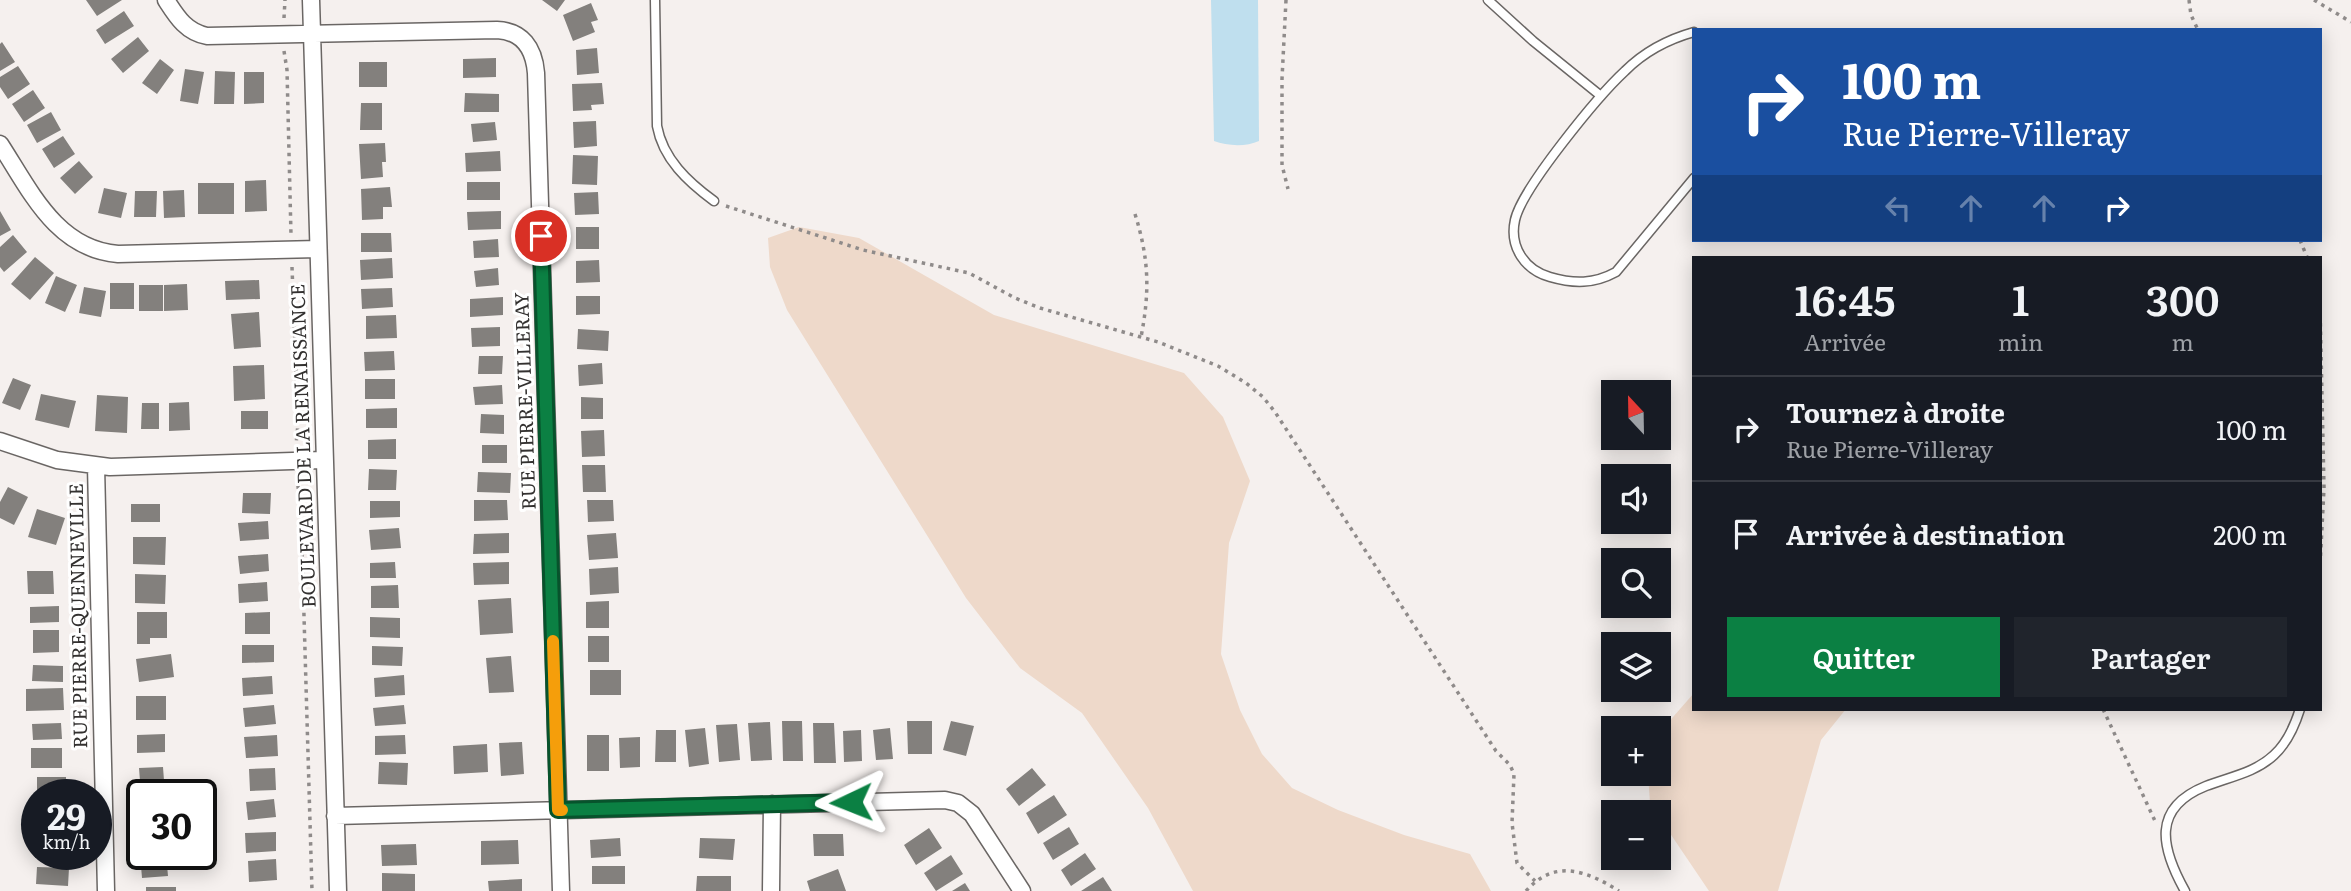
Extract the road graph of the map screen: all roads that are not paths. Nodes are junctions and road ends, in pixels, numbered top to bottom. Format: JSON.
{"nodes":[{"id":1,"x":166,"y":0,"type":"edge"},
{"id":2,"x":311,"y":0,"type":"edge"},
{"id":3,"x":655,"y":0,"type":"edge"},
{"id":4,"x":1488,"y":0,"type":"edge"},
{"id":5,"x":1692,"y":33,"type":"edge"},
{"id":6,"x":312,"y":35,"type":"junction"},
{"id":7,"x":1601,"y":96,"type":"junction"},
{"id":8,"x":0,"y":144,"type":"edge"},
{"id":9,"x":1692,"y":180,"type":"edge"},
{"id":10,"x":714,"y":201,"type":"road end"},
{"id":11,"x":318,"y":249,"type":"junction"},
{"id":12,"x":0,"y":441,"type":"edge"},
{"id":13,"x":323,"y":460,"type":"junction"},
{"id":14,"x":96,"y":466,"type":"junction"},
{"id":15,"x":2300,"y":711,"type":"edge"},
{"id":16,"x":772,"y":804,"type":"junction"},
{"id":17,"x":558,"y":810,"type":"junction"},
{"id":18,"x":335,"y":816,"type":"junction"},
{"id":19,"x":106,"y":891,"type":"edge"},
{"id":20,"x":338,"y":891,"type":"edge"},
{"id":21,"x":561,"y":891,"type":"edge"},
{"id":22,"x":771,"y":891,"type":"edge"},
{"id":23,"x":1022,"y":891,"type":"edge"},
{"id":24,"x":2185,"y":891,"type":"edge"}],
"edges":[{"from":1,"to":6,"type":"street","name":"RUE PIERRE-VILLERAY"},
{"from":2,"to":6,"type":"street","name":"BOULEVARD DE LA RENAISSANCE"},
{"from":3,"to":10,"type":"lane"},
{"from":4,"to":7,"type":"lane"},
{"from":5,"to":7,"type":"lane"},
{"from":6,"to":11,"type":"street","name":"BOULEVARD DE LA RENAISSANCE"},
{"from":6,"to":17,"type":"street","name":"RUE PIERRE-VILLERAY"},
{"from":7,"to":9,"type":"lane"},
{"from":8,"to":11,"type":"street"},
{"from":11,"to":13,"type":"street","name":"BOULEVARD DE LA RENAISSANCE"},
{"from":12,"to":14,"type":"street"},
{"from":13,"to":14,"type":"street"},
{"from":13,"to":18,"type":"street","name":"BOULEVARD DE LA RENAISSANCE"},
{"from":14,"to":19,"type":"street","name":"RUE PIERRE-QUENNEVILLE"},
{"from":15,"to":24,"type":"lane"},
{"from":16,"to":17,"type":"street"},
{"from":16,"to":22,"type":"street"},
{"from":16,"to":23,"type":"street"},
{"from":17,"to":18,"type":"street"},
{"from":17,"to":21,"type":"street","name":"RUE PIERRE-VILLERAY"},
{"from":18,"to":20,"type":"street","name":"BOULEVARD DE LA RENAISSANCE"}]}
